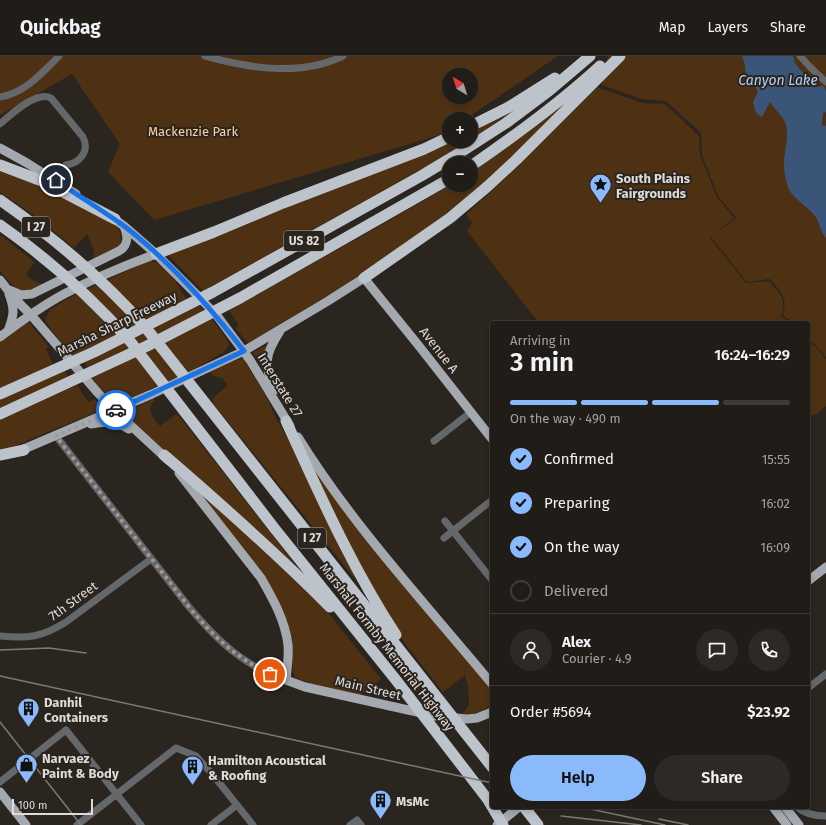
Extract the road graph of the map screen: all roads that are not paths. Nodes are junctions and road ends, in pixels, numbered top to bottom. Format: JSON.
{"nodes":[{"id":1,"x":59,"y":56,"type":"edge"},
{"id":2,"x":205,"y":56,"type":"edge"},
{"id":3,"x":343,"y":56,"type":"edge"},
{"id":4,"x":611,"y":56,"type":"edge"},
{"id":5,"x":620,"y":56,"type":"edge"},
{"id":6,"x":800,"y":56,"type":"edge"},
{"id":7,"x":590,"y":57,"type":"edge"},
{"id":8,"x":826,"y":82,"type":"edge"},
{"id":9,"x":0,"y":97,"type":"edge"},
{"id":10,"x":478,"y":122,"type":"edge"},
{"id":11,"x":0,"y":124,"type":"edge"},
{"id":12,"x":442,"y":140,"type":"edge"},
{"id":13,"x":0,"y":148,"type":"edge"},
{"id":14,"x":478,"y":161,"type":"edge"},
{"id":15,"x":0,"y":165,"type":"edge"},
{"id":16,"x":66,"y":165,"type":"dead end"},
{"id":17,"x":442,"y":183,"type":"edge"},
{"id":18,"x":0,"y":200,"type":"edge"},
{"id":19,"x":115,"y":219,"type":"junction"},
{"id":20,"x":0,"y":225,"type":"edge"},
{"id":21,"x":124,"y":226,"type":"junction"},
{"id":22,"x":156,"y":254,"type":"junction"},
{"id":23,"x":364,"y":278,"type":"junction"},
{"id":24,"x":0,"y":280,"type":"edge"},
{"id":25,"x":7,"y":289,"type":"junction"},
{"id":26,"x":31,"y":315,"type":"junction"},
{"id":27,"x":281,"y":330,"type":"junction"},
{"id":28,"x":8,"y":331,"type":"junction"},
{"id":29,"x":0,"y":337,"type":"edge"},
{"id":30,"x":244,"y":351,"type":"junction"},
{"id":31,"x":0,"y":394,"type":"edge"},
{"id":32,"x":278,"y":406,"type":"junction"},
{"id":33,"x":114,"y":410,"type":"junction"},
{"id":34,"x":471,"y":412,"type":"junction"},
{"id":35,"x":0,"y":414,"type":"edge"},
{"id":36,"x":286,"y":421,"type":"junction"},
{"id":37,"x":80,"y":426,"type":"junction"},
{"id":38,"x":56,"y":436,"type":"junction"},
{"id":39,"x":490,"y":436,"type":"edge"},
{"id":40,"x":143,"y":438,"type":"junction"},
{"id":41,"x":434,"y":441,"type":"dead end"},
{"id":42,"x":24,"y":450,"type":"junction"},
{"id":43,"x":0,"y":455,"type":"edge"},
{"id":44,"x":164,"y":455,"type":"junction"},
{"id":45,"x":0,"y":460,"type":"edge"},
{"id":46,"x":490,"y":502,"type":"edge"},
{"id":47,"x":445,"y":521,"type":"dead end"},
{"id":48,"x":453,"y":531,"type":"junction"},
{"id":49,"x":444,"y":538,"type":"dead end"},
{"id":50,"x":151,"y":558,"type":"junction"},
{"id":51,"x":826,"y":567,"type":"edge"},
{"id":52,"x":490,"y":577,"type":"edge"},
{"id":53,"x":810,"y":580,"type":"edge"},
{"id":54,"x":0,"y":636,"type":"edge"},
{"id":55,"x":368,"y":645,"type":"junction"},
{"id":56,"x":826,"y":674,"type":"edge"},
{"id":57,"x":286,"y":680,"type":"junction"},
{"id":58,"x":425,"y":681,"type":"junction"},
{"id":59,"x":490,"y":682,"type":"edge"},
{"id":60,"x":810,"y":686,"type":"edge"},
{"id":61,"x":490,"y":713,"type":"edge"},
{"id":62,"x":490,"y":764,"type":"edge"},
{"id":63,"x":0,"y":782,"type":"edge"},
{"id":64,"x":0,"y":792,"type":"edge"},
{"id":65,"x":116,"y":794,"type":"junction"},
{"id":66,"x":490,"y":803,"type":"edge"},
{"id":67,"x":237,"y":805,"type":"junction"},
{"id":68,"x":494,"y":809,"type":"edge"},
{"id":69,"x":495,"y":809,"type":"edge"},
{"id":70,"x":517,"y":809,"type":"edge"},
{"id":71,"x":526,"y":809,"type":"edge"},
{"id":72,"x":775,"y":809,"type":"edge"},
{"id":73,"x":787,"y":809,"type":"edge"},
{"id":74,"x":799,"y":809,"type":"edge"},
{"id":75,"x":824,"y":816,"type":"edge"},
{"id":76,"x":359,"y":822,"type":"edge"},
{"id":77,"x":26,"y":825,"type":"edge"},
{"id":78,"x":77,"y":825,"type":"edge"},
{"id":79,"x":141,"y":825,"type":"edge"},
{"id":80,"x":211,"y":825,"type":"edge"},
{"id":81,"x":252,"y":825,"type":"edge"},
{"id":82,"x":350,"y":825,"type":"edge"},
{"id":83,"x":497,"y":825,"type":"edge"},
{"id":84,"x":503,"y":825,"type":"edge"},
{"id":85,"x":508,"y":825,"type":"edge"},
{"id":86,"x":538,"y":825,"type":"edge"},
{"id":87,"x":787,"y":825,"type":"edge"},
{"id":88,"x":799,"y":825,"type":"edge"}],
"edges":[{"from":1,"to":9,"type":"street"},
{"from":2,"to":3,"type":"street"},
{"from":4,"to":14,"type":"highway"},
{"from":5,"to":23,"type":"highway"},
{"from":6,"to":8,"type":"street"},
{"from":7,"to":10,"type":"highway"},
{"from":7,"to":31,"type":"highway","name":"Marsha Sharp Freeway","number":"US 82"},
{"from":11,"to":16,"type":"street"},
{"from":12,"to":22,"type":"highway"},
{"from":13,"to":19,"type":"main road","name":"Interstate 27"},
{"from":15,"to":19,"type":"highway"},
{"from":17,"to":35,"type":"highway","number":"US 82"},
{"from":18,"to":58,"type":"highway","name":"Marshall Formby Memorial Highway","number":"I 27"},
{"from":19,"to":21,"type":"main road","name":"Interstate 27"},
{"from":20,"to":55,"type":"highway","name":"Marshall Formby Memorial Highway","number":"I 27"},
{"from":21,"to":22,"type":"main road","name":"Interstate 27"},
{"from":21,"to":25,"type":"main road"},
{"from":22,"to":26,"type":"main road"},
{"from":22,"to":30,"type":"main road","name":"Interstate 27"},
{"from":23,"to":27,"type":"main road"},
{"from":23,"to":34,"type":"main road","name":"Avenue A"},
{"from":24,"to":25,"type":"main road"},
{"from":25,"to":26,"type":"main road"},
{"from":25,"to":28,"type":"main road"},
{"from":26,"to":28,"type":"main road"},
{"from":26,"to":33,"type":"main road"},
{"from":27,"to":30,"type":"main road"},
{"from":27,"to":32,"type":"main road"},
{"from":28,"to":29,"type":"main road"},
{"from":30,"to":32,"type":"main road","name":"Interstate 27"},
{"from":30,"to":33,"type":"main road"},
{"from":32,"to":36,"type":"main road","name":"Interstate 27"},
{"from":33,"to":37,"type":"main road"},
{"from":33,"to":40,"type":"main road"},
{"from":34,"to":39,"type":"main road","name":"Avenue A"},
{"from":34,"to":41,"type":"street"},
{"from":36,"to":58,"type":"highway"},
{"from":36,"to":59,"type":"main road","name":"Interstate 27"},
{"from":37,"to":38,"type":"main road"},
{"from":37,"to":40,"type":"main road"},
{"from":38,"to":42,"type":"main road"},
{"from":38,"to":50,"type":"street"},
{"from":40,"to":44,"type":"main road"},
{"from":42,"to":43,"type":"highway"},
{"from":42,"to":45,"type":"main road"},
{"from":44,"to":55,"type":"highway"},
{"from":44,"to":57,"type":"main road"},
{"from":46,"to":48,"type":"street"},
{"from":47,"to":48,"type":"street"},
{"from":48,"to":49,"type":"street"},
{"from":48,"to":52,"type":"street"},
{"from":50,"to":54,"type":"street","name":"7th Street"},
{"from":50,"to":57,"type":"street"},
{"from":51,"to":53,"type":"main road"},
{"from":55,"to":66,"type":"highway","name":"Marshall Formby Memorial Highway","number":"I 27"},
{"from":56,"to":60,"type":"street"},
{"from":57,"to":61,"type":"main road","name":"Main Street"},
{"from":58,"to":62,"type":"highway","name":"Marshall Formby Memorial Highway","number":"I 27"},
{"from":63,"to":65,"type":"street"},
{"from":64,"to":77,"type":"main road"},
{"from":65,"to":67,"type":"street"},
{"from":65,"to":78,"type":"street"},
{"from":65,"to":79,"type":"street"},
{"from":67,"to":80,"type":"street"},
{"from":67,"to":81,"type":"street"},
{"from":68,"to":84,"type":"highway"},
{"from":69,"to":85,"type":"highway","name":"Marshall Formby Memorial Highway","number":"I 27"},
{"from":70,"to":83,"type":"main road"},
{"from":71,"to":86,"type":"highway"},
{"from":72,"to":87,"type":"main road"},
{"from":73,"to":88,"type":"main road"},
{"from":74,"to":75,"type":"street"},
{"from":76,"to":82,"type":"street"}]}
